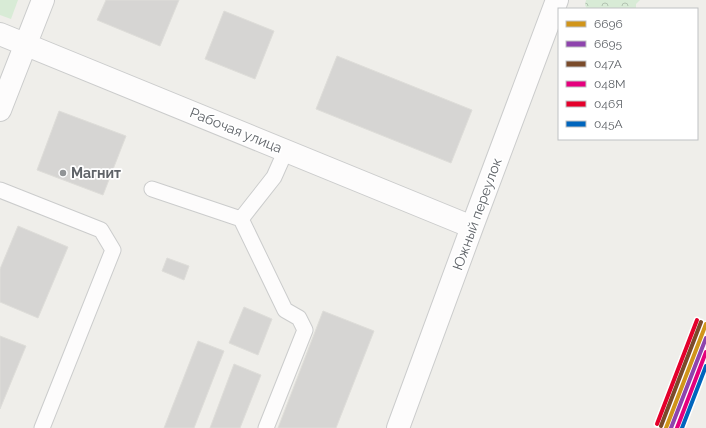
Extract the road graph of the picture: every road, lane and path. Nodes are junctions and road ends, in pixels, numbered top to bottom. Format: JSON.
{"nodes":[{"id":1,"x":43,"y":0,"type":"edge"},
{"id":2,"x":557,"y":0,"type":"edge"},
{"id":3,"x":0,"y":34,"type":"edge"},
{"id":4,"x":26,"y":44,"type":"junction"},
{"id":5,"x":0,"y":110,"type":"edge"},
{"id":6,"x":286,"y":150,"type":"junction"},
{"id":7,"x":152,"y":189,"type":"dead end"},
{"id":8,"x":0,"y":190,"type":"edge"},
{"id":9,"x":241,"y":219,"type":"junction"},
{"id":10,"x":472,"y":227,"type":"junction"},
{"id":11,"x":42,"y":428,"type":"edge"},
{"id":12,"x":266,"y":428,"type":"edge"},
{"id":13,"x":398,"y":428,"type":"edge"}],
"edges":[{"from":1,"to":4,"type":"street"},
{"from":2,"to":10,"type":"street","name":"Южный переулок"},
{"from":3,"to":4,"type":"street","name":"Рабочая улица"},
{"from":4,"to":5,"type":"street"},
{"from":4,"to":6,"type":"street","name":"Рабочая улица"},
{"from":6,"to":9,"type":"lane"},
{"from":6,"to":10,"type":"street","name":"Рабочая улица"},
{"from":7,"to":9,"type":"lane"},
{"from":8,"to":11,"type":"lane"},
{"from":9,"to":12,"type":"lane"},
{"from":10,"to":13,"type":"street","name":"Южный переулок"}]}
